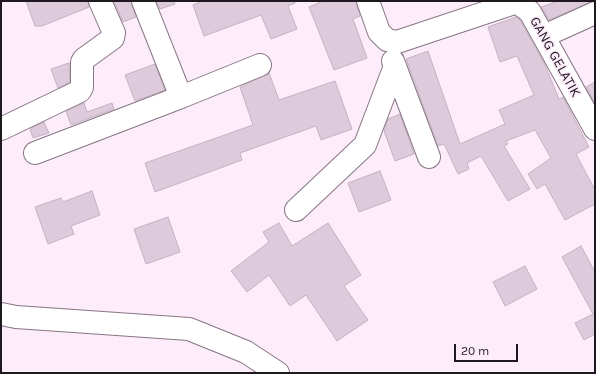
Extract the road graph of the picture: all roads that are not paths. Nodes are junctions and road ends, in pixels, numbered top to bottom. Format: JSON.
{"nodes":[{"id":1,"x":100,"y":1,"type":"edge"},
{"id":2,"x":144,"y":1,"type":"edge"},
{"id":3,"x":368,"y":1,"type":"edge"},
{"id":4,"x":595,"y":13,"type":"edge"},
{"id":5,"x":544,"y":36,"type":"junction"},
{"id":6,"x":388,"y":40,"type":"junction"},
{"id":7,"x":260,"y":65,"type":"dead end"},
{"id":8,"x":395,"y":66,"type":"junction"},
{"id":9,"x":181,"y":96,"type":"junction"},
{"id":10,"x":1,"y":128,"type":"edge"},
{"id":11,"x":595,"y":129,"type":"edge"},
{"id":12,"x":35,"y":153,"type":"dead end"},
{"id":13,"x":429,"y":157,"type":"dead end"},
{"id":14,"x":296,"y":210,"type":"dead end"},
{"id":15,"x":1,"y":314,"type":"edge"},
{"id":16,"x":278,"y":373,"type":"edge"}],
"edges":[{"from":1,"to":10,"type":"street"},
{"from":2,"to":9,"type":"street"},
{"from":3,"to":6,"type":"street"},
{"from":4,"to":5,"type":"street"},
{"from":5,"to":6,"type":"street","name":"GANG GELATIK"},
{"from":5,"to":11,"type":"street","name":"GANG GELATIK"},
{"from":6,"to":8,"type":"street"},
{"from":7,"to":9,"type":"street"},
{"from":8,"to":13,"type":"street"},
{"from":8,"to":14,"type":"street"},
{"from":9,"to":12,"type":"street"},
{"from":15,"to":16,"type":"street"}]}
